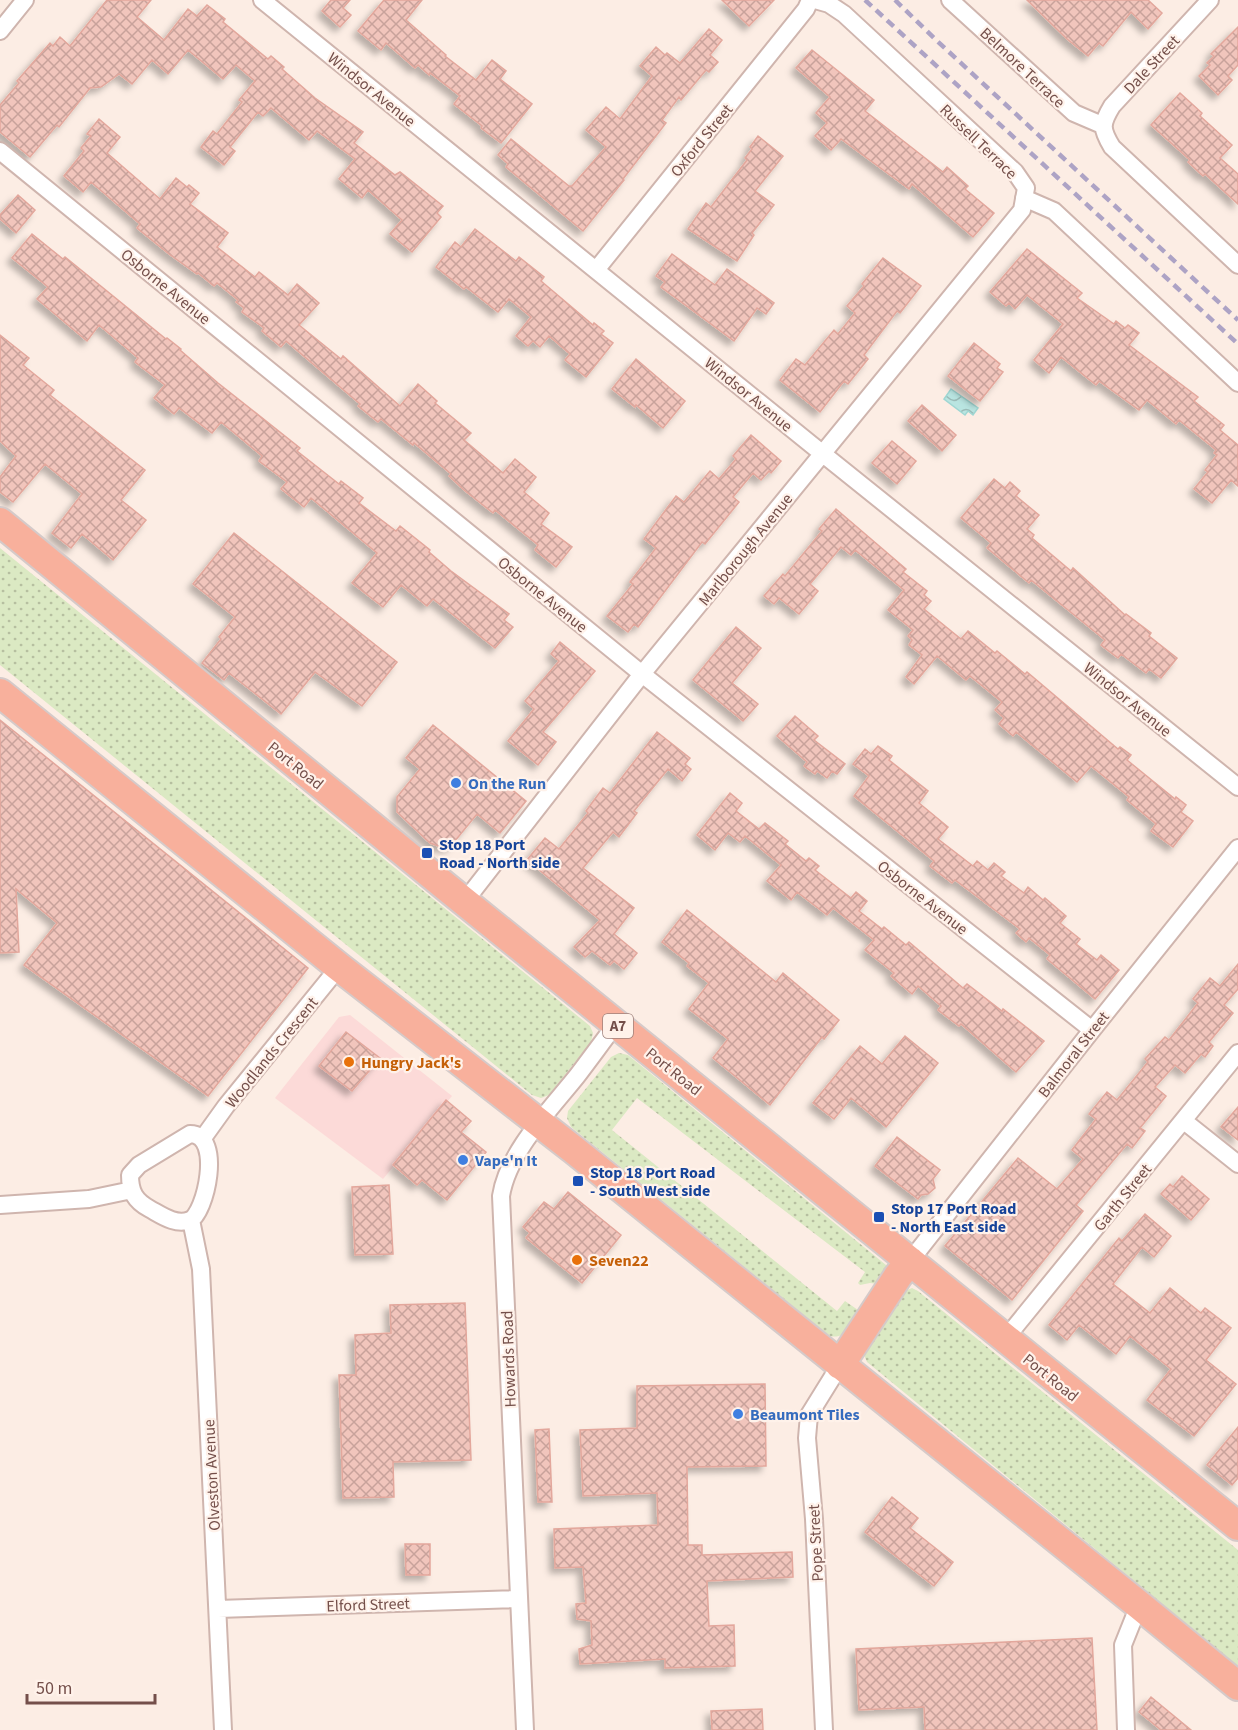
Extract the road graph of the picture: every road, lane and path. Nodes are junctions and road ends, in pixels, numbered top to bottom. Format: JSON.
{"nodes":[{"id":1,"x":25,"y":0,"type":"edge"},
{"id":2,"x":262,"y":0,"type":"edge"},
{"id":3,"x":950,"y":0,"type":"edge"},
{"id":4,"x":1210,"y":0,"type":"edge"},
{"id":5,"x":810,"y":3,"type":"edge"},
{"id":6,"x":0,"y":31,"type":"edge"},
{"id":7,"x":1103,"y":130,"type":"junction"},
{"id":8,"x":0,"y":150,"type":"edge"},
{"id":9,"x":1024,"y":198,"type":"junction"},
{"id":10,"x":1238,"y":265,"type":"edge"},
{"id":11,"x":596,"y":270,"type":"junction"},
{"id":12,"x":1238,"y":383,"type":"edge"},
{"id":13,"x":823,"y":454,"type":"junction"},
{"id":14,"x":0,"y":522,"type":"edge"},
{"id":15,"x":642,"y":674,"type":"junction"},
{"id":16,"x":0,"y":693,"type":"edge"},
{"id":17,"x":1238,"y":787,"type":"edge"},
{"id":18,"x":1238,"y":848,"type":"edge"},
{"id":19,"x":465,"y":901,"type":"junction"},
{"id":20,"x":339,"y":967,"type":"junction"},
{"id":21,"x":616,"y":1024,"type":"junction"},
{"id":22,"x":1092,"y":1030,"type":"junction"},
{"id":23,"x":1238,"y":1053,"type":"edge"},
{"id":24,"x":1184,"y":1121,"type":"junction"},
{"id":25,"x":539,"y":1122,"type":"junction"},
{"id":26,"x":203,"y":1138,"type":"junction"},
{"id":27,"x":1238,"y":1164,"type":"edge"},
{"id":28,"x":132,"y":1190,"type":"junction"},
{"id":29,"x":0,"y":1204,"type":"edge"},
{"id":30,"x":191,"y":1220,"type":"junction"},
{"id":31,"x":910,"y":1261,"type":"junction"},
{"id":32,"x":1005,"y":1340,"type":"junction"},
{"id":33,"x":840,"y":1365,"type":"junction"},
{"id":34,"x":1238,"y":1526,"type":"edge"},
{"id":35,"x":518,"y":1599,"type":"junction"},
{"id":36,"x":1139,"y":1605,"type":"junction"},
{"id":37,"x":218,"y":1609,"type":"junction"},
{"id":38,"x":1238,"y":1686,"type":"edge"},
{"id":39,"x":223,"y":1730,"type":"edge"},
{"id":40,"x":525,"y":1730,"type":"edge"},
{"id":41,"x":824,"y":1730,"type":"edge"},
{"id":42,"x":1126,"y":1730,"type":"edge"}],
"edges":[{"from":1,"to":6,"type":"street"},
{"from":2,"to":11,"type":"street","name":"Windsor Avenue"},
{"from":3,"to":7,"type":"street","name":"Belmore Terrace"},
{"from":4,"to":7,"type":"street","name":"Dale Street"},
{"from":5,"to":9,"type":"street","name":"Russell Terrace"},
{"from":5,"to":11,"type":"street","name":"Oxford Street"},
{"from":7,"to":10,"type":"street","name":"Belmore Terrace"},
{"from":8,"to":15,"type":"street","name":"Osborne Avenue"},
{"from":9,"to":12,"type":"street","name":"Russell Terrace"},
{"from":9,"to":13,"type":"street","name":"Marlborough Avenue"},
{"from":11,"to":13,"type":"street","name":"Windsor Avenue"},
{"from":13,"to":15,"type":"street","name":"Marlborough Avenue"},
{"from":13,"to":17,"type":"street","name":"Windsor Avenue"},
{"from":14,"to":19,"type":"highway","name":"Port Road","number":"A7"},
{"from":15,"to":19,"type":"street","name":"Marlborough Avenue"},
{"from":15,"to":22,"type":"street","name":"Osborne Avenue"},
{"from":16,"to":20,"type":"highway"},
{"from":18,"to":22,"type":"street","name":"Balmoral Street"},
{"from":19,"to":21,"type":"highway","name":"Port Road","number":"A7"},
{"from":20,"to":25,"type":"highway"},
{"from":20,"to":26,"type":"street","name":"Woodlands Crescent"},
{"from":21,"to":25,"type":"street","name":"Howards Road"},
{"from":21,"to":31,"type":"highway","name":"Port Road","number":"A7"},
{"from":22,"to":31,"type":"street","name":"Balmoral Street"},
{"from":23,"to":24,"type":"street","name":"Garth Street"},
{"from":24,"to":27,"type":"street"},
{"from":24,"to":32,"type":"street","name":"Garth Street"},
{"from":25,"to":33,"type":"highway"},
{"from":25,"to":35,"type":"street","name":"Howards Road"},
{"from":26,"to":28,"type":"street"},
{"from":26,"to":30,"type":"street"},
{"from":28,"to":29,"type":"street"},
{"from":28,"to":30,"type":"street"},
{"from":30,"to":37,"type":"street","name":"Olveston Avenue"},
{"from":31,"to":32,"type":"highway","name":"Port Road","number":"A7"},
{"from":31,"to":33,"type":"highway"},
{"from":32,"to":34,"type":"highway","name":"Port Road","number":"A7"},
{"from":33,"to":36,"type":"highway"},
{"from":33,"to":41,"type":"street","name":"Pope Street"},
{"from":35,"to":37,"type":"street","name":"Elford Street"},
{"from":35,"to":40,"type":"street","name":"Howards Road"},
{"from":36,"to":38,"type":"highway"},
{"from":36,"to":42,"type":"street"},
{"from":37,"to":39,"type":"street","name":"Olveston Avenue"}]}
